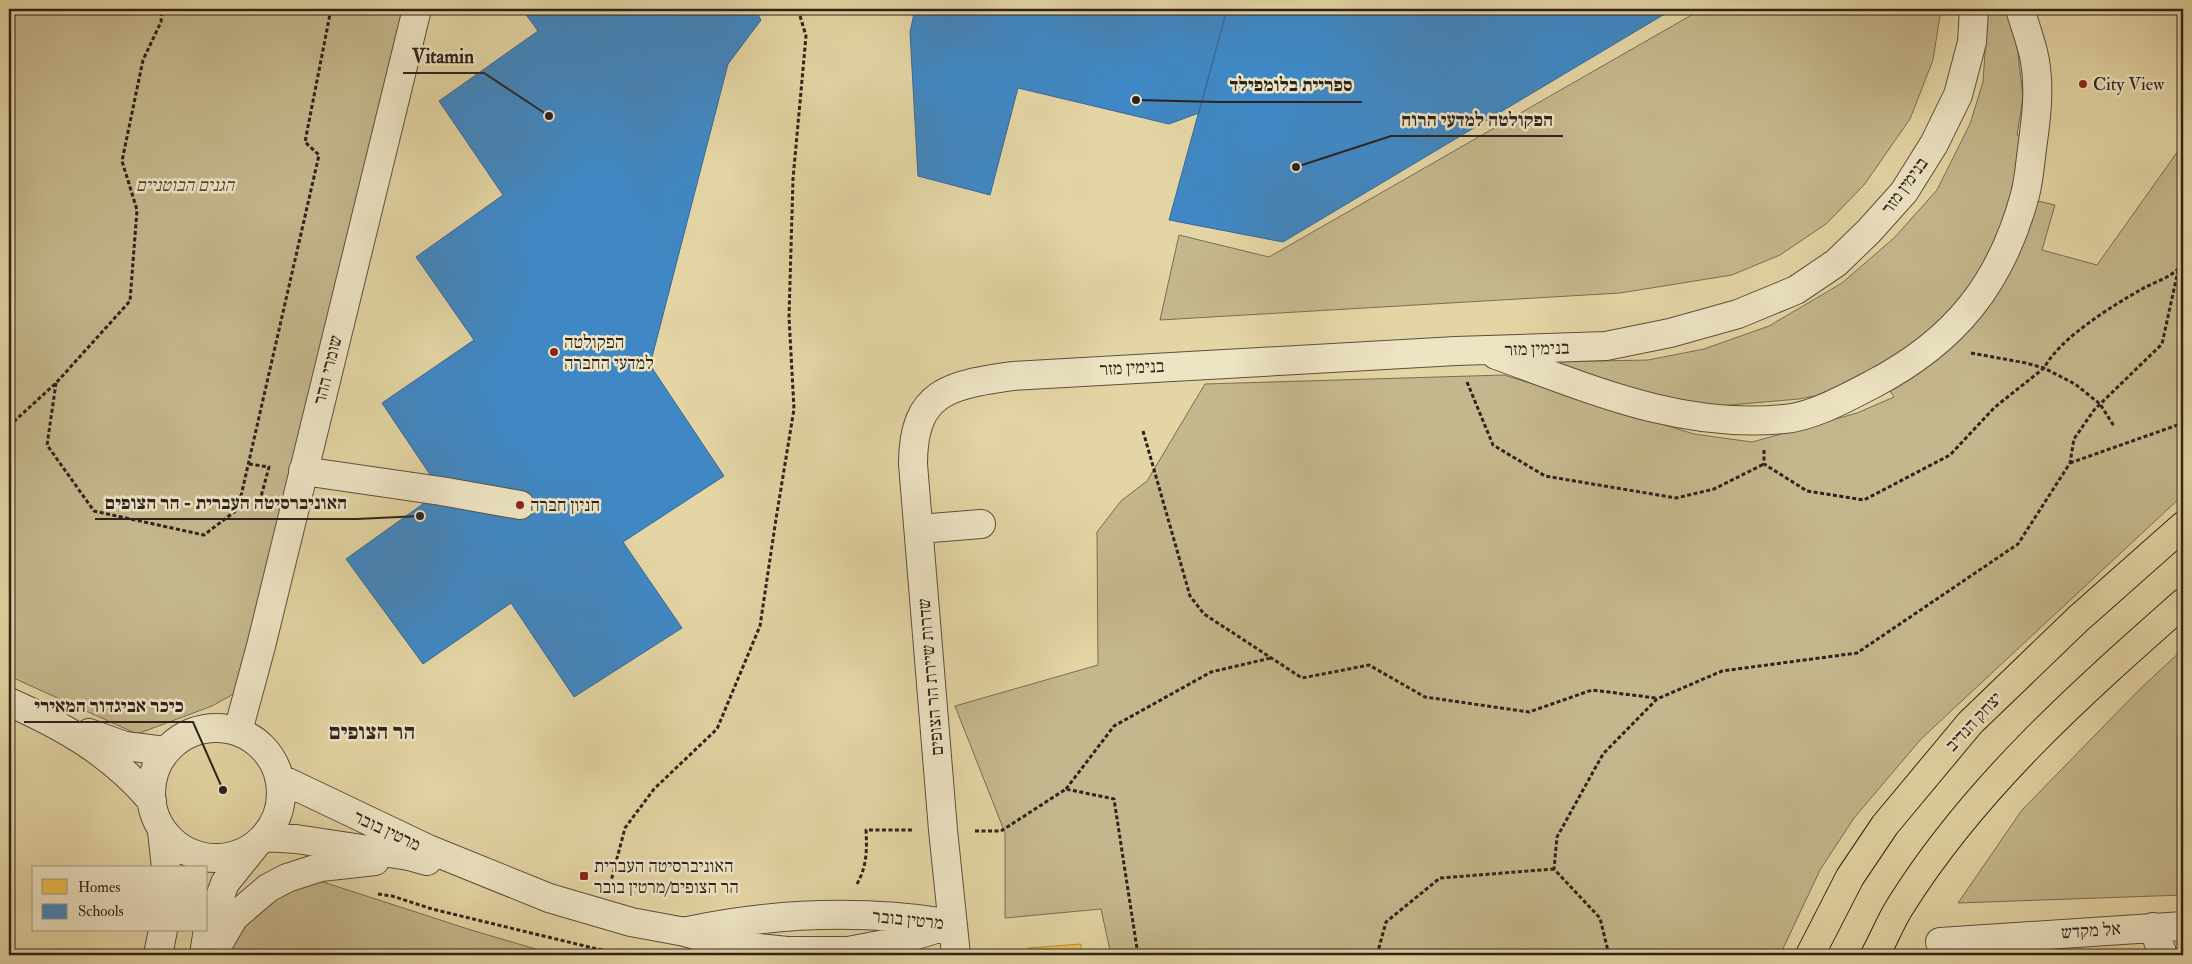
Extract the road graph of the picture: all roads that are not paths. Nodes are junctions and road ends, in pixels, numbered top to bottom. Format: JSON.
{"nodes":[{"id":1,"x":418,"y":9,"type":"edge"},
{"id":2,"x":1974,"y":9,"type":"edge"},
{"id":3,"x":2020,"y":9,"type":"edge"},
{"id":4,"x":1469,"y":351,"type":"junction"},
{"id":5,"x":930,"y":403,"type":"joint"},
{"id":6,"x":302,"y":471,"type":"junction"},
{"id":7,"x":520,"y":505,"type":"dead end"},
{"id":8,"x":980,"y":524,"type":"dead end"},
{"id":9,"x":2183,"y":526,"type":"edge"},
{"id":10,"x":919,"y":529,"type":"junction"},
{"id":11,"x":2183,"y":603,"type":"edge"},
{"id":12,"x":9,"y":702,"type":"edge"},
{"id":13,"x":42,"y":717,"type":"junction"},
{"id":14,"x":238,"y":731,"type":"junction"},
{"id":15,"x":165,"y":751,"type":"junction"},
{"id":16,"x":280,"y":778,"type":"junction"},
{"id":17,"x":152,"y":801,"type":"junction"},
{"id":18,"x":162,"y":831,"type":"junction"},
{"id":19,"x":260,"y":841,"type":"junction"},
{"id":20,"x":409,"y":856,"type":"junction"},
{"id":21,"x":166,"y":866,"type":"edge"},
{"id":22,"x":497,"y":879,"type":"junction"},
{"id":23,"x":952,"y":924,"type":"junction"},
{"id":24,"x":2183,"y":926,"type":"edge"},
{"id":25,"x":2153,"y":927,"type":"junction"},
{"id":26,"x":208,"y":929,"type":"edge"},
{"id":27,"x":163,"y":932,"type":"edge"},
{"id":28,"x":208,"y":932,"type":"edge"},
{"id":29,"x":685,"y":932,"type":"junction"},
{"id":30,"x":1940,"y":942,"type":"dead end"},
{"id":31,"x":158,"y":955,"type":"edge"},
{"id":32,"x":204,"y":955,"type":"edge"},
{"id":33,"x":212,"y":955,"type":"edge"},
{"id":34,"x":956,"y":955,"type":"edge"},
{"id":35,"x":1810,"y":955,"type":"edge"},
{"id":36,"x":1875,"y":955,"type":"edge"},
{"id":37,"x":2163,"y":955,"type":"edge"}],
"edges":[{"from":1,"to":6,"type":"street","name":"שומרי ההר"},
{"from":2,"to":4,"type":"street","name":"בנימין מזר"},
{"from":3,"to":4,"type":"street"},
{"from":4,"to":5,"type":"street","name":"בנימין מזר"},
{"from":5,"to":10,"type":"street","name":"שדרות שיירת הר הצופים"},
{"from":6,"to":7,"type":"street"},
{"from":6,"to":14,"type":"street","name":"שומרי ההר"},
{"from":8,"to":10,"type":"street"},
{"from":9,"to":35,"type":"main road","name":"יצחק הנדיב"},
{"from":10,"to":23,"type":"street","name":"שדרות שיירת הר הצופים"},
{"from":11,"to":36,"type":"main road"},
{"from":12,"to":13,"type":"street"},
{"from":13,"to":15,"type":"street"},
{"from":13,"to":17,"type":"street"},
{"from":14,"to":15,"type":"street"},
{"from":14,"to":16,"type":"street"},
{"from":15,"to":17,"type":"street"},
{"from":16,"to":19,"type":"street"},
{"from":16,"to":22,"type":"street","name":"מרטין בובר"},
{"from":17,"to":18,"type":"street"},
{"from":18,"to":19,"type":"street"},
{"from":18,"to":21,"type":"street"},
{"from":19,"to":20,"type":"street","name":"מרטין בובר"},
{"from":19,"to":26,"type":"street"},
{"from":20,"to":22,"type":"street","name":"מרטין בובר"},
{"from":20,"to":33,"type":"street"},
{"from":22,"to":29,"type":"street","name":"מרטין בובר"},
{"from":23,"to":29,"type":"street","name":"מרטין בובר"},
{"from":23,"to":29,"type":"street","name":"מרטין בובר"},
{"from":23,"to":34,"type":"street","name":"שדרות שיירת הר הצופים"},
{"from":24,"to":25,"type":"street","name":"אל מקדש"},
{"from":25,"to":30,"type":"street","name":"אל מקדש"},
{"from":25,"to":37,"type":"street"},
{"from":27,"to":31,"type":"street"},
{"from":28,"to":32,"type":"street"}]}
